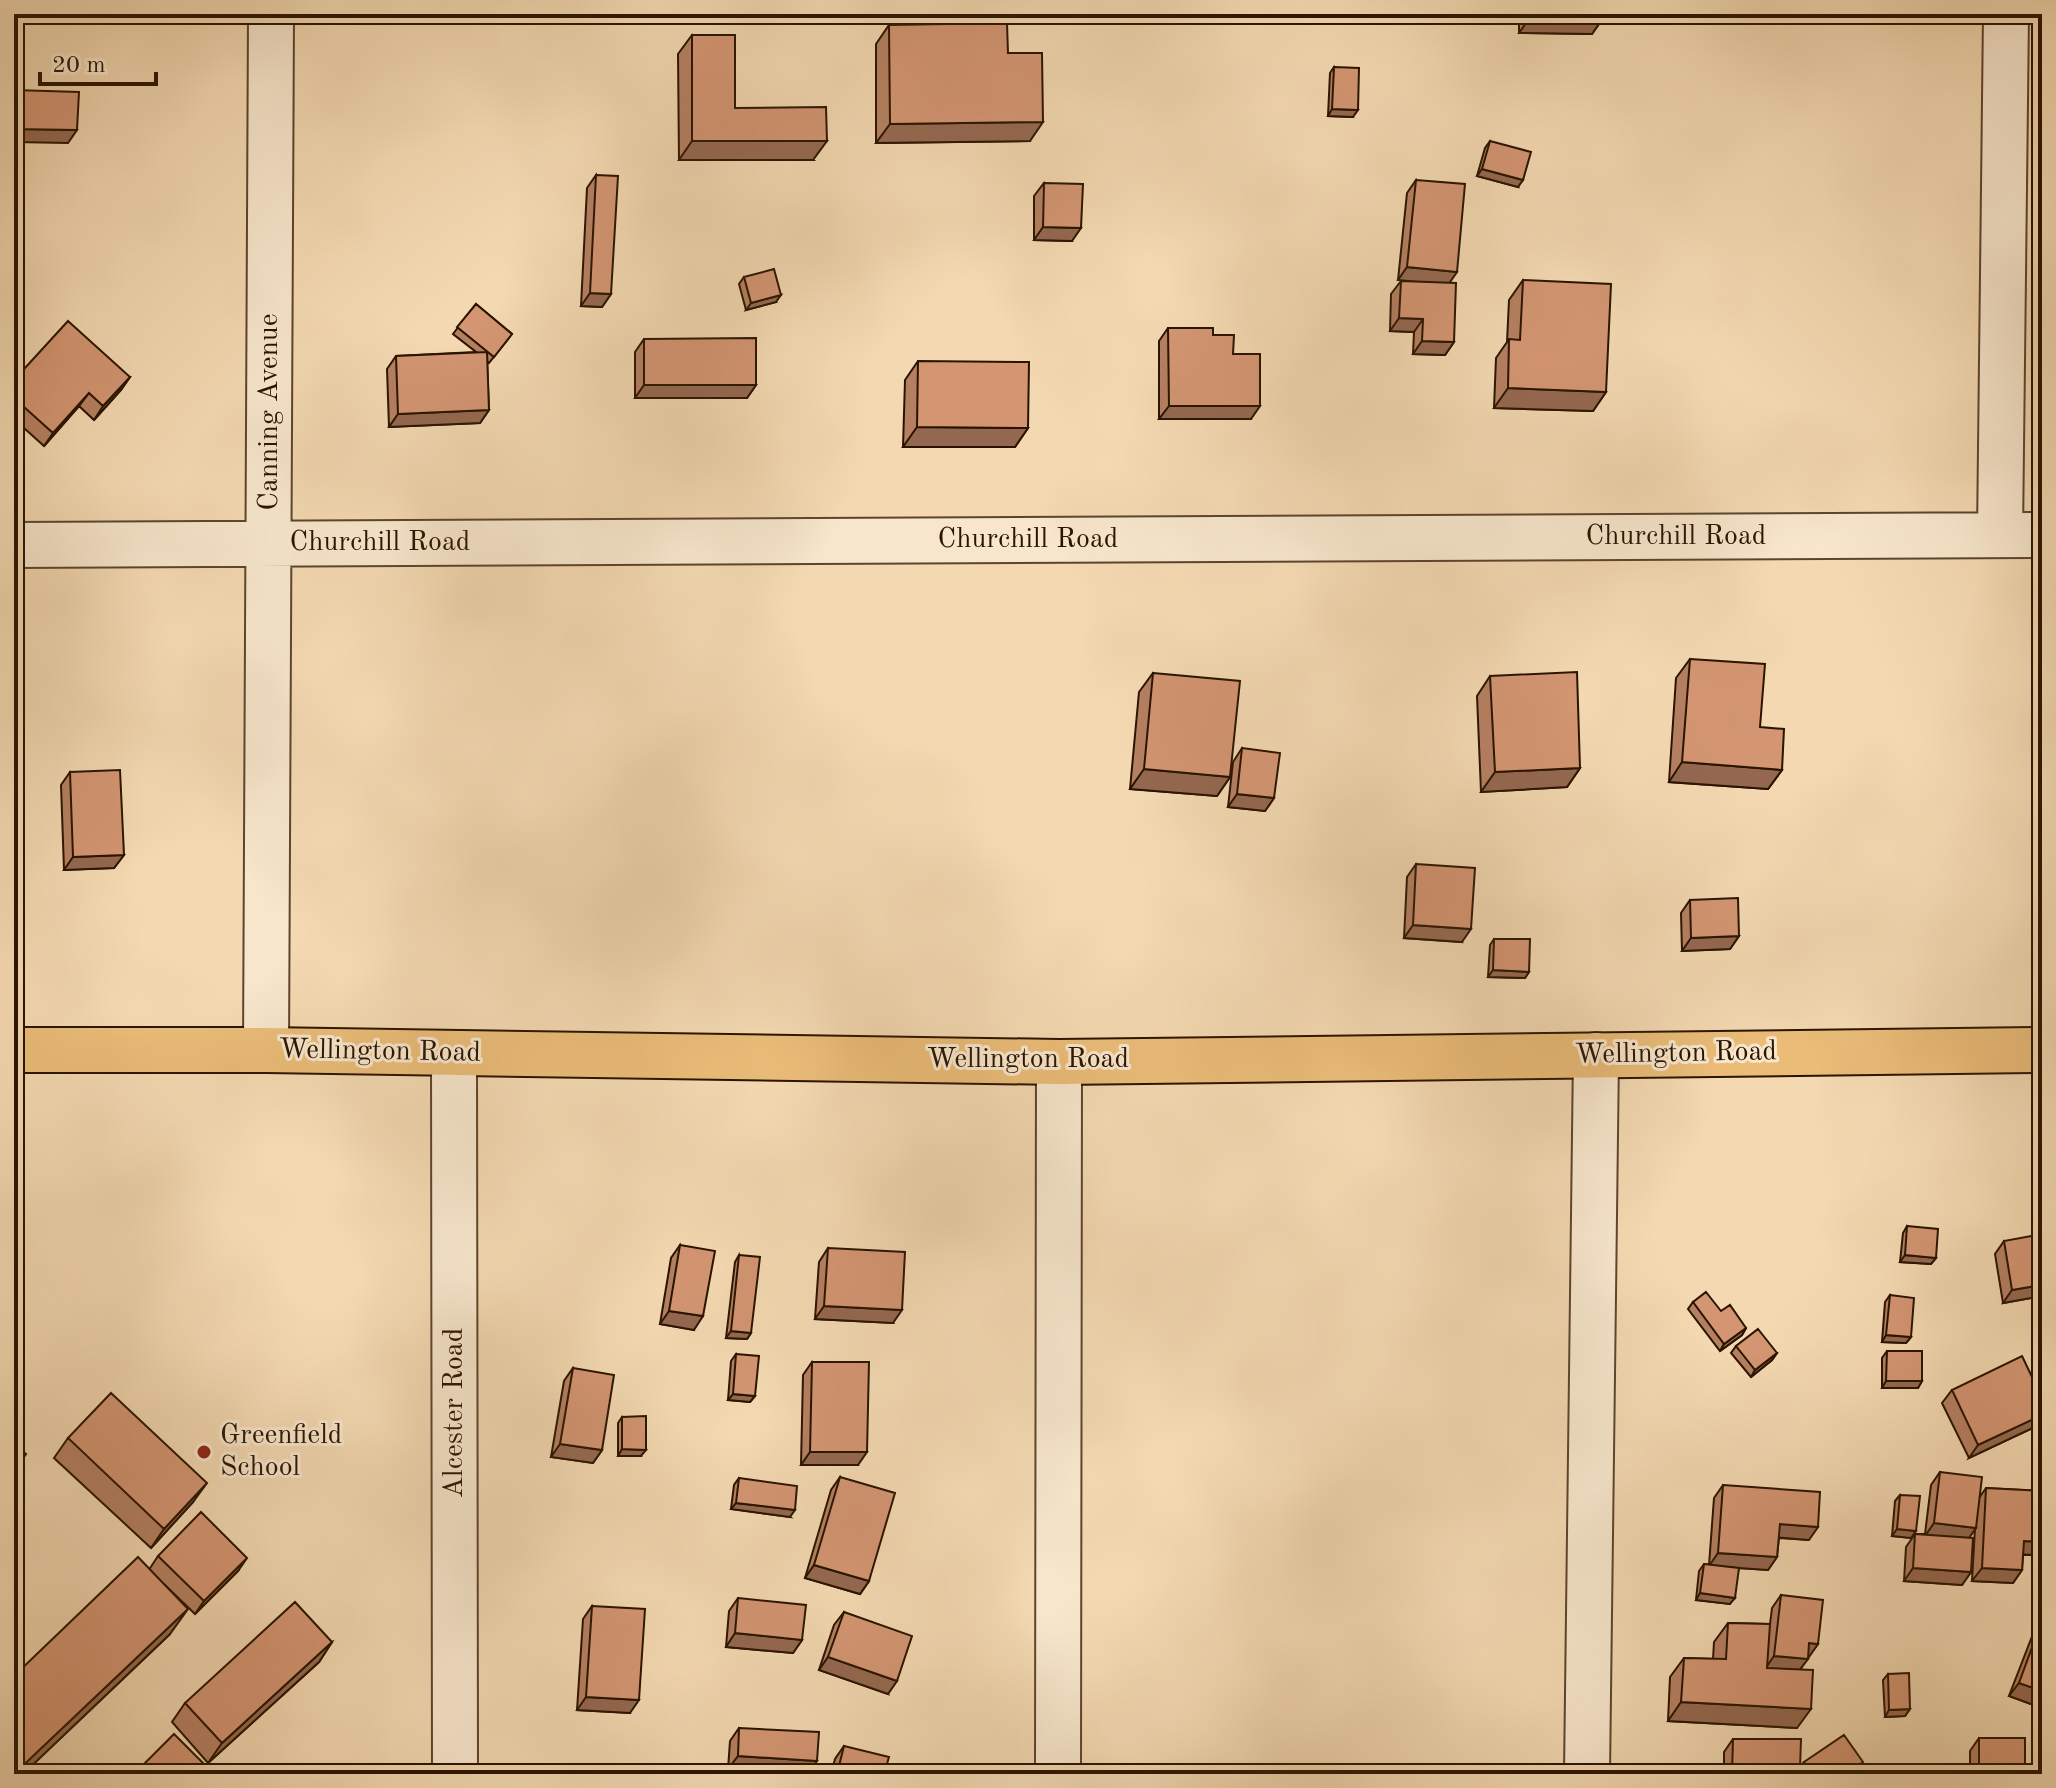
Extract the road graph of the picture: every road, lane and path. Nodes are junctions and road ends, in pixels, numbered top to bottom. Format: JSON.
{"nodes":[{"id":1,"x":271,"y":14,"type":"edge"},
{"id":2,"x":2006,"y":14,"type":"edge"},
{"id":3,"x":2021,"y":535,"type":"edge"},
{"id":4,"x":270,"y":544,"type":"junction"},
{"id":5,"x":14,"y":545,"type":"edge"},
{"id":6,"x":14,"y":1050,"type":"edge"},
{"id":7,"x":266,"y":1050,"type":"junction"},
{"id":8,"x":2042,"y":1050,"type":"edge"},
{"id":9,"x":454,"y":1053,"type":"junction"},
{"id":10,"x":1596,"y":1055,"type":"junction"},
{"id":11,"x":1059,"y":1062,"type":"junction"},
{"id":12,"x":455,"y":1774,"type":"edge"},
{"id":13,"x":1058,"y":1774,"type":"edge"},
{"id":14,"x":1587,"y":1774,"type":"edge"}],
"edges":[{"from":1,"to":4,"type":"street","name":"Canning Avenue"},
{"from":2,"to":3,"type":"street"},
{"from":3,"to":4,"type":"street","name":"Churchill Road"},
{"from":4,"to":5,"type":"street","name":"Churchill Road"},
{"from":4,"to":7,"type":"street","name":"Canning Avenue"},
{"from":6,"to":7,"type":"main road","name":"Wellington Road"},
{"from":7,"to":9,"type":"main road","name":"Wellington Road"},
{"from":8,"to":10,"type":"main road","name":"Wellington Road"},
{"from":9,"to":11,"type":"main road","name":"Wellington Road"},
{"from":9,"to":12,"type":"street","name":"Alcester Road"},
{"from":10,"to":11,"type":"main road","name":"Wellington Road"},
{"from":10,"to":14,"type":"street"},
{"from":11,"to":13,"type":"street"}]}
